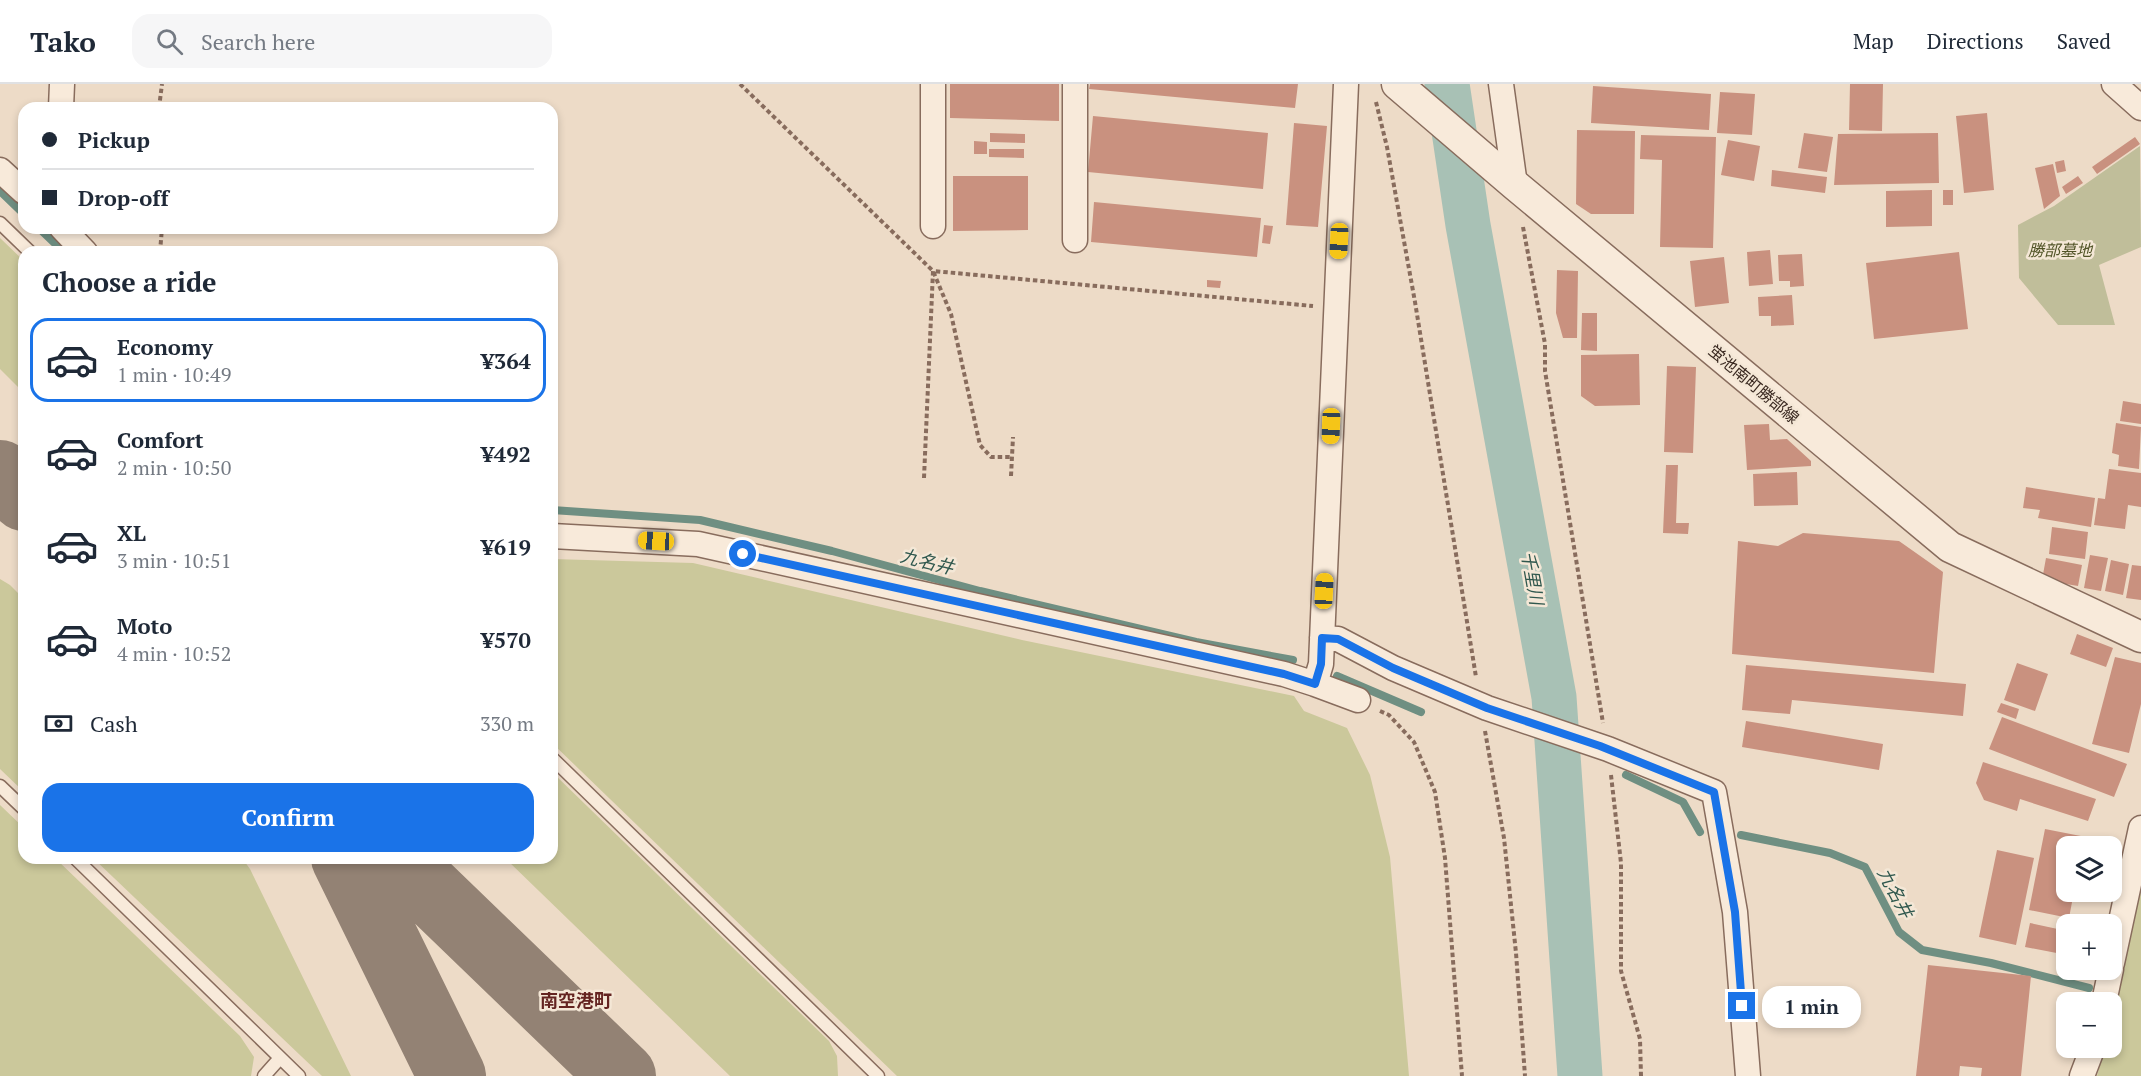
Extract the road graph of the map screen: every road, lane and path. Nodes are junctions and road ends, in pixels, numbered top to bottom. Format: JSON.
{"nodes":[{"id":1,"x":62,"y":84,"type":"edge"},
{"id":2,"x":162,"y":84,"type":"edge"},
{"id":3,"x":740,"y":84,"type":"edge"},
{"id":4,"x":933,"y":84,"type":"edge"},
{"id":5,"x":1075,"y":84,"type":"edge"},
{"id":6,"x":1346,"y":84,"type":"edge"},
{"id":7,"x":1501,"y":84,"type":"edge"},
{"id":8,"x":2114,"y":84,"type":"edge"},
{"id":9,"x":1386,"y":91,"type":"edge"},
{"id":10,"x":61,"y":102,"type":"edge"},
{"id":11,"x":160,"y":102,"type":"edge"},
{"id":12,"x":2141,"y":108,"type":"edge"},
{"id":13,"x":0,"y":170,"type":"edge"},
{"id":14,"x":1508,"y":179,"type":"junction"},
{"id":15,"x":18,"y":186,"type":"edge"},
{"id":16,"x":0,"y":223,"type":"edge"},
{"id":17,"x":933,"y":226,"type":"dead end"},
{"id":18,"x":68,"y":234,"type":"edge"},
{"id":19,"x":1075,"y":240,"type":"dead end"},
{"id":20,"x":24,"y":246,"type":"edge"},
{"id":21,"x":79,"y":246,"type":"edge"},
{"id":22,"x":933,"y":271,"type":"junction"},
{"id":23,"x":1336,"y":308,"type":"junction"},
{"id":24,"x":1013,"y":437,"type":"dead end"},
{"id":25,"x":1012,"y":457,"type":"junction"},
{"id":26,"x":1011,"y":476,"type":"dead end"},
{"id":27,"x":924,"y":478,"type":"dead end"},
{"id":28,"x":558,"y":536,"type":"edge"},
{"id":29,"x":2141,"y":637,"type":"edge"},
{"id":30,"x":1322,"y":638,"type":"junction"},
{"id":31,"x":1315,"y":684,"type":"junction"},
{"id":32,"x":1358,"y":700,"type":"joint"},
{"id":33,"x":1484,"y":706,"type":"junction"},
{"id":34,"x":1604,"y":747,"type":"junction"},
{"id":35,"x":558,"y":764,"type":"edge"},
{"id":36,"x":0,"y":786,"type":"edge"},
{"id":37,"x":18,"y":803,"type":"edge"},
{"id":38,"x":2141,"y":828,"type":"edge"},
{"id":39,"x":81,"y":864,"type":"edge"},
{"id":40,"x":2122,"y":916,"type":"edge"},
{"id":41,"x":280,"y":1058,"type":"junction"},
{"id":42,"x":2089,"y":1058,"type":"edge"},
{"id":43,"x":264,"y":1076,"type":"edge"},
{"id":44,"x":299,"y":1076,"type":"edge"},
{"id":45,"x":878,"y":1076,"type":"edge"},
{"id":46,"x":1462,"y":1076,"type":"edge"},
{"id":47,"x":1525,"y":1076,"type":"edge"},
{"id":48,"x":1641,"y":1076,"type":"edge"},
{"id":49,"x":1748,"y":1076,"type":"edge"},
{"id":50,"x":2082,"y":1076,"type":"edge"}],
"edges":[{"from":1,"to":10,"type":"street"},
{"from":2,"to":11,"type":"path"},
{"from":3,"to":22,"type":"path"},
{"from":4,"to":17,"type":"street"},
{"from":5,"to":19,"type":"street"},
{"from":6,"to":23,"type":"street"},
{"from":7,"to":14,"type":"street"},
{"from":8,"to":12,"type":"street"},
{"from":9,"to":14,"type":"street","name":"蛍池南町勝部線"},
{"from":9,"to":33,"type":"path"},
{"from":13,"to":15,"type":"street"},
{"from":14,"to":29,"type":"street","name":"蛍池南町勝部線"},
{"from":14,"to":34,"type":"path"},
{"from":16,"to":20,"type":"lane"},
{"from":18,"to":21,"type":"street"},
{"from":22,"to":23,"type":"path"},
{"from":22,"to":25,"type":"path"},
{"from":22,"to":27,"type":"path"},
{"from":23,"to":30,"type":"street"},
{"from":24,"to":25,"type":"path"},
{"from":25,"to":26,"type":"path"},
{"from":28,"to":31,"type":"street"},
{"from":30,"to":31,"type":"street"},
{"from":30,"to":33,"type":"street"},
{"from":31,"to":32,"type":"street"},
{"from":32,"to":46,"type":"path"},
{"from":33,"to":34,"type":"street"},
{"from":33,"to":47,"type":"path"},
{"from":34,"to":48,"type":"path"},
{"from":34,"to":49,"type":"street"},
{"from":35,"to":45,"type":"lane"},
{"from":36,"to":37,"type":"lane"},
{"from":38,"to":40,"type":"street"},
{"from":39,"to":41,"type":"lane"},
{"from":41,"to":43,"type":"lane"},
{"from":41,"to":44,"type":"lane"},
{"from":42,"to":50,"type":"street"}]}
